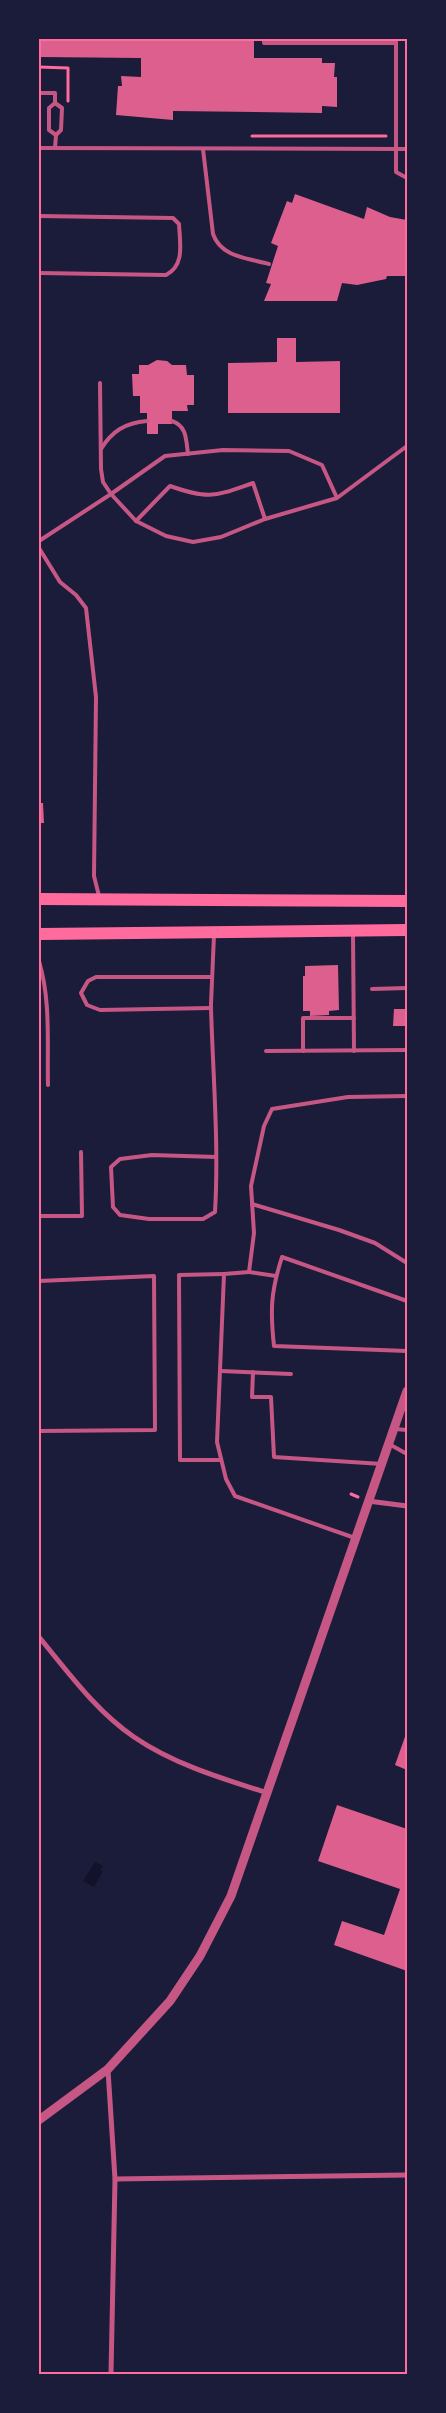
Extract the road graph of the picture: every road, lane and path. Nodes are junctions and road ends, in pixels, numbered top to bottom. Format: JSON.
{"nodes":[{"id":1,"x":264,"y":39,"type":"edge"},
{"id":2,"x":396,"y":41,"type":"edge"},
{"id":3,"x":39,"y":67,"type":"edge"},
{"id":4,"x":39,"y":93,"type":"edge"},
{"id":5,"x":56,"y":103,"type":"junction"},
{"id":6,"x":68,"y":107,"type":"dead end"},
{"id":7,"x":56,"y":135,"type":"junction"},
{"id":8,"x":248,"y":136,"type":"dead end"},
{"id":9,"x":396,"y":136,"type":"junction"},
{"id":10,"x":39,"y":148,"type":"edge"},
{"id":11,"x":55,"y":148,"type":"junction"},
{"id":12,"x":203,"y":149,"type":"junction"},
{"id":13,"x":395,"y":149,"type":"junction"},
{"id":14,"x":407,"y":149,"type":"edge"},
{"id":15,"x":407,"y":178,"type":"edge"},
{"id":16,"x":39,"y":216,"type":"edge"},
{"id":17,"x":269,"y":264,"type":"dead end"},
{"id":18,"x":39,"y":273,"type":"edge"},
{"id":19,"x":100,"y":383,"type":"dead end"},
{"id":20,"x":172,"y":420,"type":"dead end"},
{"id":21,"x":147,"y":421,"type":"dead end"},
{"id":22,"x":407,"y":446,"type":"edge"},
{"id":23,"x":101,"y":449,"type":"junction"},
{"id":24,"x":188,"y":454,"type":"junction"},
{"id":25,"x":111,"y":494,"type":"junction"},
{"id":26,"x":337,"y":498,"type":"junction"},
{"id":27,"x":265,"y":519,"type":"junction"},
{"id":28,"x":136,"y":521,"type":"junction"},
{"id":29,"x":39,"y":541,"type":"edge"},
{"id":30,"x":39,"y":548,"type":"edge"},
{"id":31,"x":100,"y":898,"type":"junction"},
{"id":32,"x":39,"y":899,"type":"edge"},
{"id":33,"x":407,"y":901,"type":"edge"},
{"id":34,"x":407,"y":930,"type":"edge"},
{"id":35,"x":353,"y":931,"type":"junction"},
{"id":36,"x":214,"y":933,"type":"junction"},
{"id":37,"x":39,"y":934,"type":"edge"},
{"id":38,"x":39,"y":963,"type":"edge"},
{"id":39,"x":212,"y":978,"type":"junction"},
{"id":40,"x":407,"y":988,"type":"edge"},
{"id":41,"x":372,"y":989,"type":"dead end"},
{"id":42,"x":211,"y":1008,"type":"junction"},
{"id":43,"x":354,"y":1018,"type":"junction"},
{"id":44,"x":407,"y":1050,"type":"edge"},
{"id":45,"x":266,"y":1051,"type":"dead end"},
{"id":46,"x":303,"y":1051,"type":"junction"},
{"id":47,"x":354,"y":1051,"type":"junction"},
{"id":48,"x":48,"y":1085,"type":"dead end"},
{"id":49,"x":407,"y":1096,"type":"edge"},
{"id":50,"x":81,"y":1152,"type":"dead end"},
{"id":51,"x":216,"y":1157,"type":"junction"},
{"id":52,"x":252,"y":1204,"type":"junction"},
{"id":53,"x":39,"y":1216,"type":"edge"},
{"id":54,"x":407,"y":1262,"type":"edge"},
{"id":55,"x":250,"y":1272,"type":"junction"},
{"id":56,"x":224,"y":1274,"type":"junction"},
{"id":57,"x":276,"y":1276,"type":"junction"},
{"id":58,"x":39,"y":1281,"type":"edge"},
{"id":59,"x":407,"y":1301,"type":"edge"},
{"id":60,"x":407,"y":1351,"type":"edge"},
{"id":61,"x":220,"y":1371,"type":"junction"},
{"id":62,"x":253,"y":1372,"type":"junction"},
{"id":63,"x":291,"y":1374,"type":"dead end"},
{"id":64,"x":407,"y":1391,"type":"edge"},
{"id":65,"x":394,"y":1429,"type":"junction"},
{"id":66,"x":407,"y":1430,"type":"edge"},
{"id":67,"x":39,"y":1431,"type":"edge"},
{"id":68,"x":389,"y":1444,"type":"junction"},
{"id":69,"x":407,"y":1454,"type":"edge"},
{"id":70,"x":222,"y":1460,"type":"junction"},
{"id":71,"x":382,"y":1464,"type":"junction"},
{"id":72,"x":368,"y":1501,"type":"junction"},
{"id":73,"x":407,"y":1506,"type":"edge"},
{"id":74,"x":355,"y":1538,"type":"junction"},
{"id":75,"x":39,"y":1637,"type":"edge"},
{"id":76,"x":268,"y":1793,"type":"junction"},
{"id":77,"x":108,"y":2069,"type":"junction"},
{"id":78,"x":39,"y":2120,"type":"edge"},
{"id":79,"x":407,"y":2175,"type":"edge"},
{"id":80,"x":115,"y":2179,"type":"junction"},
{"id":81,"x":111,"y":2374,"type":"edge"}],
"edges":[{"from":1,"to":2,"type":"lane"},
{"from":2,"to":9,"type":"lane"},
{"from":3,"to":6,"type":"path"},
{"from":4,"to":5,"type":"lane"},
{"from":5,"to":7,"type":"lane"},
{"from":5,"to":7,"type":"lane"},
{"from":7,"to":11,"type":"lane"},
{"from":8,"to":9,"type":"path"},
{"from":9,"to":13,"type":"lane"},
{"from":10,"to":11,"type":"lane"},
{"from":11,"to":12,"type":"lane"},
{"from":12,"to":13,"type":"lane"},
{"from":12,"to":17,"type":"lane"},
{"from":13,"to":14,"type":"lane"},
{"from":13,"to":15,"type":"lane"},
{"from":16,"to":18,"type":"lane"},
{"from":19,"to":23,"type":"lane"},
{"from":20,"to":24,"type":"lane"},
{"from":21,"to":23,"type":"lane"},
{"from":22,"to":26,"type":"lane"},
{"from":23,"to":25,"type":"lane"},
{"from":24,"to":25,"type":"lane"},
{"from":24,"to":26,"type":"lane"},
{"from":25,"to":28,"type":"lane"},
{"from":25,"to":29,"type":"lane"},
{"from":26,"to":27,"type":"lane"},
{"from":27,"to":28,"type":"lane"},
{"from":27,"to":28,"type":"lane"},
{"from":30,"to":31,"type":"lane"},
{"from":31,"to":32,"type":"main road"},
{"from":31,"to":33,"type":"main road"},
{"from":34,"to":35,"type":"main road"},
{"from":35,"to":36,"type":"main road"},
{"from":35,"to":43,"type":"lane"},
{"from":36,"to":37,"type":"main road"},
{"from":36,"to":39,"type":"lane"},
{"from":38,"to":48,"type":"lane"},
{"from":39,"to":42,"type":"lane"},
{"from":39,"to":42,"type":"lane"},
{"from":40,"to":41,"type":"lane"},
{"from":42,"to":51,"type":"lane"},
{"from":43,"to":46,"type":"lane"},
{"from":43,"to":47,"type":"lane"},
{"from":44,"to":47,"type":"lane"},
{"from":45,"to":46,"type":"lane"},
{"from":46,"to":47,"type":"lane"},
{"from":49,"to":52,"type":"lane"},
{"from":50,"to":53,"type":"lane"},
{"from":51,"to":51,"type":"lane"},
{"from":52,"to":54,"type":"lane"},
{"from":52,"to":55,"type":"lane"},
{"from":55,"to":56,"type":"lane"},
{"from":55,"to":57,"type":"lane"},
{"from":56,"to":61,"type":"lane"},
{"from":56,"to":70,"type":"lane"},
{"from":57,"to":59,"type":"lane"},
{"from":57,"to":60,"type":"lane"},
{"from":58,"to":67,"type":"lane"},
{"from":61,"to":62,"type":"lane"},
{"from":61,"to":70,"type":"lane"},
{"from":62,"to":63,"type":"lane"},
{"from":62,"to":71,"type":"lane"},
{"from":64,"to":65,"type":"street"},
{"from":65,"to":66,"type":"lane"},
{"from":65,"to":68,"type":"street"},
{"from":68,"to":69,"type":"lane"},
{"from":68,"to":71,"type":"street"},
{"from":70,"to":74,"type":"lane"},
{"from":71,"to":72,"type":"street"},
{"from":72,"to":73,"type":"street"},
{"from":72,"to":74,"type":"street"},
{"from":74,"to":76,"type":"street"},
{"from":75,"to":76,"type":"street"},
{"from":76,"to":77,"type":"street"},
{"from":77,"to":78,"type":"street"},
{"from":77,"to":80,"type":"street"},
{"from":79,"to":80,"type":"street"},
{"from":80,"to":81,"type":"street"}]}
